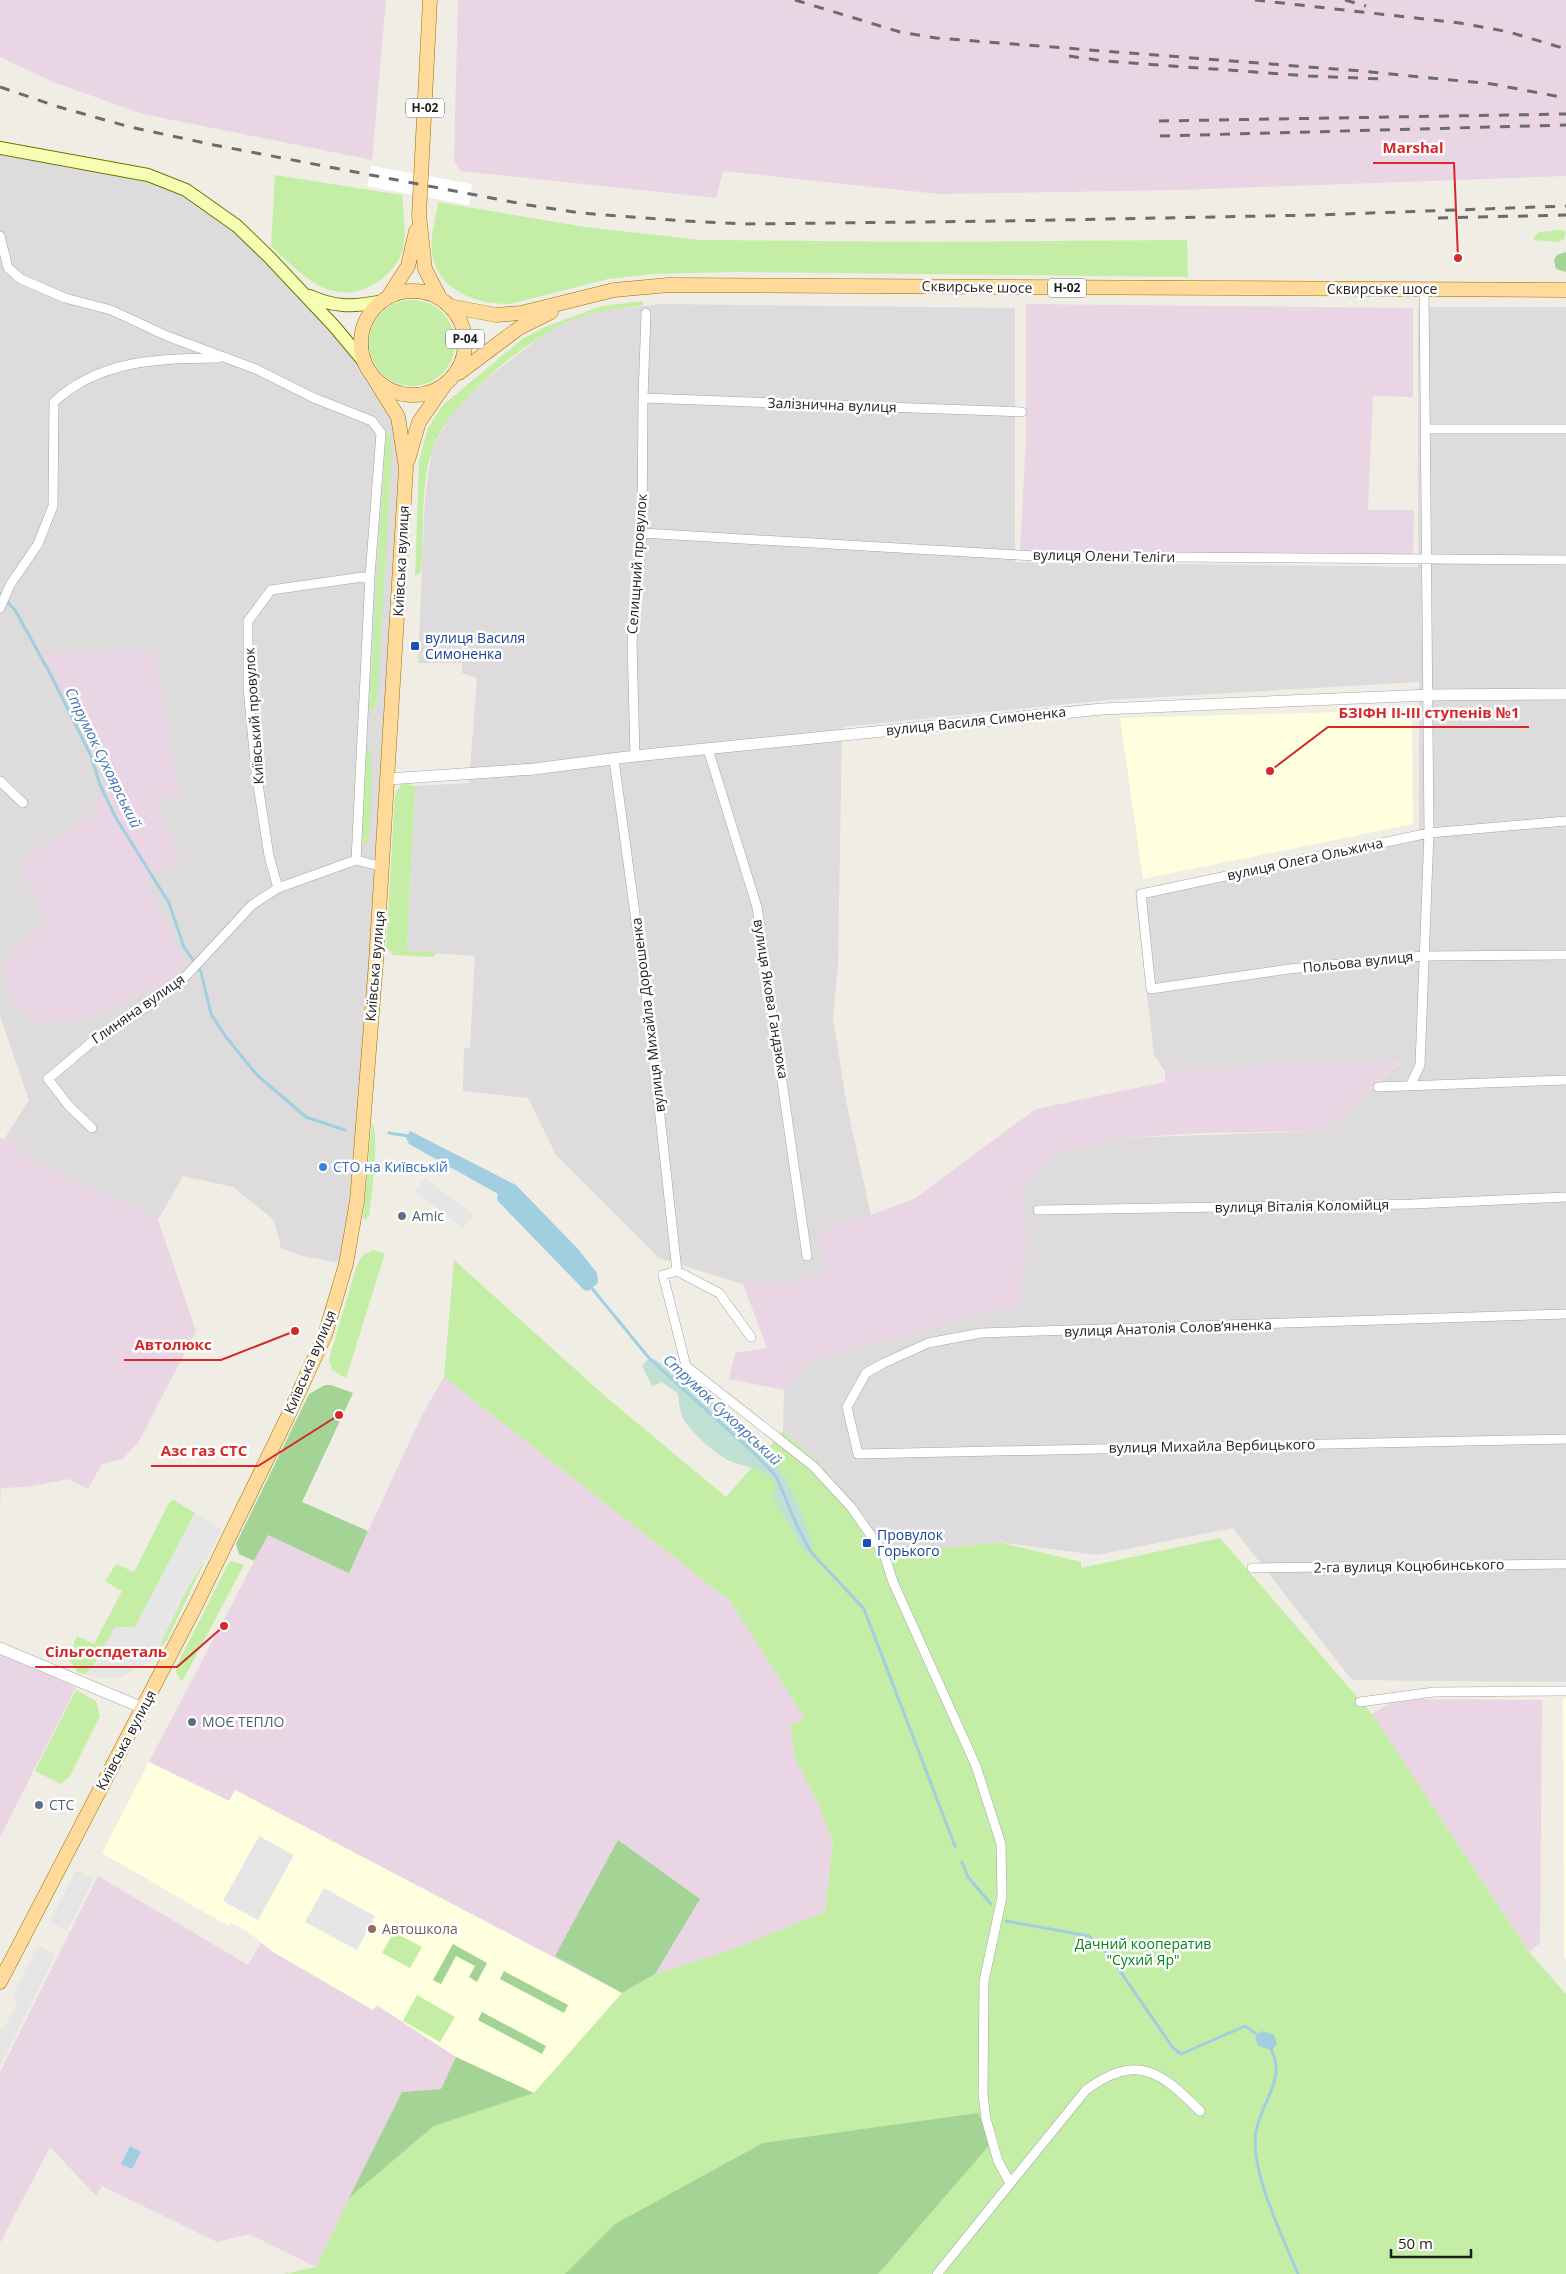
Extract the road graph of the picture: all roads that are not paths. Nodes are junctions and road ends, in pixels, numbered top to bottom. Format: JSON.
{"nodes":[{"id":1,"x":430,"y":0,"type":"edge"},
{"id":2,"x":0,"y":148,"type":"edge"},
{"id":3,"x":419,"y":215,"type":"junction"},
{"id":4,"x":0,"y":236,"type":"edge"},
{"id":5,"x":4,"y":269,"type":"edge"},
{"id":6,"x":1424,"y":289,"type":"junction"},
{"id":7,"x":1566,"y":290,"type":"edge"},
{"id":8,"x":301,"y":291,"type":"junction"},
{"id":9,"x":390,"y":294,"type":"junction"},
{"id":10,"x":378,"y":302,"type":"junction"},
{"id":11,"x":445,"y":302,"type":"junction"},
{"id":12,"x":570,"y":303,"type":"junction"},
{"id":13,"x":646,"y":313,"type":"dead end"},
{"id":14,"x":226,"y":358,"type":"junction"},
{"id":15,"x":368,"y":369,"type":"junction"},
{"id":16,"x":456,"y":375,"type":"junction"},
{"id":17,"x":445,"y":384,"type":"junction"},
{"id":18,"x":643,"y":398,"type":"junction"},
{"id":19,"x":1022,"y":412,"type":"dead end"},
{"id":20,"x":1426,"y":429,"type":"junction"},
{"id":21,"x":1566,"y":429,"type":"edge"},
{"id":22,"x":406,"y":468,"type":"junction"},
{"id":23,"x":642,"y":533,"type":"junction"},
{"id":24,"x":1425,"y":560,"type":"junction"},
{"id":25,"x":1566,"y":560,"type":"edge"},
{"id":26,"x":370,"y":576,"type":"junction"},
{"id":27,"x":0,"y":608,"type":"edge"},
{"id":28,"x":1566,"y":694,"type":"edge"},
{"id":29,"x":1428,"y":695,"type":"junction"},
{"id":30,"x":708,"y":748,"type":"junction"},
{"id":31,"x":635,"y":756,"type":"junction"},
{"id":32,"x":614,"y":760,"type":"junction"},
{"id":33,"x":388,"y":778,"type":"junction"},
{"id":34,"x":0,"y":781,"type":"edge"},
{"id":35,"x":23,"y":803,"type":"dead end"},
{"id":36,"x":1566,"y":821,"type":"edge"},
{"id":37,"x":1430,"y":833,"type":"junction"},
{"id":38,"x":356,"y":860,"type":"junction"},
{"id":39,"x":383,"y":867,"type":"junction"},
{"id":40,"x":278,"y":888,"type":"junction"},
{"id":41,"x":1566,"y":955,"type":"edge"},
{"id":42,"x":1424,"y":956,"type":"junction"},
{"id":43,"x":1152,"y":989,"type":"joint"},
{"id":44,"x":1566,"y":1080,"type":"edge"},
{"id":45,"x":1412,"y":1084,"type":"junction"},
{"id":46,"x":1378,"y":1087,"type":"dead end"},
{"id":47,"x":92,"y":1128,"type":"dead end"},
{"id":48,"x":1566,"y":1197,"type":"edge"},
{"id":49,"x":1038,"y":1210,"type":"dead end"},
{"id":50,"x":807,"y":1256,"type":"dead end"},
{"id":51,"x":677,"y":1271,"type":"junction"},
{"id":52,"x":1566,"y":1314,"type":"edge"},
{"id":53,"x":751,"y":1337,"type":"dead end"},
{"id":54,"x":1566,"y":1439,"type":"edge"},
{"id":55,"x":858,"y":1454,"type":"joint"},
{"id":56,"x":1566,"y":1564,"type":"edge"},
{"id":57,"x":1252,"y":1568,"type":"dead end"},
{"id":58,"x":0,"y":1648,"type":"edge"},
{"id":59,"x":1566,"y":1691,"type":"edge"},
{"id":60,"x":1360,"y":1702,"type":"dead end"},
{"id":61,"x":143,"y":1708,"type":"junction"},
{"id":62,"x":0,"y":1982,"type":"edge"},
{"id":63,"x":1200,"y":2111,"type":"dead end"},
{"id":64,"x":1010,"y":2183,"type":"junction"},
{"id":65,"x":937,"y":2274,"type":"edge"}],
"edges":[{"from":1,"to":3,"type":"main road","number":"Н-02"},
{"from":2,"to":8,"type":"main road"},
{"from":3,"to":9,"type":"main road","number":"Н-02"},
{"from":3,"to":11,"type":"main road","number":"Н-02"},
{"from":4,"to":5,"type":"street"},
{"from":5,"to":14,"type":"street"},
{"from":6,"to":7,"type":"main road","name":"Сквирське шосе","number":"Н-02"},
{"from":6,"to":12,"type":"main road","name":"Сквирське шосе","number":"Н-02"},
{"from":6,"to":20,"type":"street"},
{"from":8,"to":10,"type":"main road"},
{"from":8,"to":15,"type":"main road"},
{"from":9,"to":10,"type":"main road","number":"Н-02"},
{"from":9,"to":11,"type":"main road"},
{"from":10,"to":15,"type":"main road","number":"Н-02"},
{"from":11,"to":12,"type":"main road","name":"Сквирське шосе","number":"Н-02"},
{"from":11,"to":16,"type":"main road","number":"Р-04"},
{"from":12,"to":16,"type":"main road","name":"Сквирське шосе","number":"Н-02"},
{"from":13,"to":18,"type":"street","name":"Селищний провулок"},
{"from":14,"to":26,"type":"street","name":"Київська вулиця"},
{"from":14,"to":27,"type":"street"},
{"from":15,"to":17,"type":"main road","number":"Н-02"},
{"from":15,"to":22,"type":"main road","name":"Київська вулиця"},
{"from":16,"to":17,"type":"main road","number":"Н-02"},
{"from":17,"to":22,"type":"main road","name":"Київська вулиця"},
{"from":18,"to":19,"type":"street","name":"Залізнична вулиця"},
{"from":18,"to":23,"type":"street","name":"Селищний провулок"},
{"from":20,"to":21,"type":"street"},
{"from":20,"to":24,"type":"street"},
{"from":22,"to":33,"type":"main road","name":"Київська вулиця"},
{"from":23,"to":24,"type":"street","name":"вулиця Олени Теліги"},
{"from":23,"to":31,"type":"street","name":"Селищний провулок"},
{"from":24,"to":25,"type":"street","name":"вулиця Олени Теліги"},
{"from":24,"to":29,"type":"street"},
{"from":26,"to":38,"type":"street","name":"Київська вулиця"},
{"from":26,"to":40,"type":"street","name":"Київський провулок"},
{"from":28,"to":29,"type":"street","name":"вулиця Василя Симоненка"},
{"from":29,"to":30,"type":"street","name":"вулиця Василя Симоненка"},
{"from":29,"to":37,"type":"street"},
{"from":30,"to":31,"type":"street","name":"вулиця Василя Симоненка"},
{"from":30,"to":50,"type":"street","name":"вулиця Якова Гандзюка"},
{"from":31,"to":32,"type":"street","name":"вулиця Василя Симоненка"},
{"from":32,"to":33,"type":"street","name":"вулиця Василя Симоненка"},
{"from":32,"to":51,"type":"street","name":"вулиця Михайла Дорошенка"},
{"from":33,"to":39,"type":"main road","name":"Київська вулиця"},
{"from":34,"to":35,"type":"street"},
{"from":36,"to":37,"type":"street","name":"вулиця Олега Ольжича"},
{"from":37,"to":42,"type":"street"},
{"from":37,"to":43,"type":"street","name":"вулиця Олега Ольжича"},
{"from":38,"to":39,"type":"street"},
{"from":38,"to":40,"type":"street","name":"Глиняна вулиця"},
{"from":39,"to":61,"type":"main road","name":"Київська вулиця"},
{"from":40,"to":47,"type":"street","name":"Глиняна вулиця"},
{"from":41,"to":42,"type":"street","name":"Польова вулиця"},
{"from":42,"to":43,"type":"street","name":"Польова вулиця"},
{"from":42,"to":45,"type":"street"},
{"from":44,"to":45,"type":"street"},
{"from":45,"to":46,"type":"street"},
{"from":48,"to":49,"type":"street","name":"вулиця Віталія Коломійця"},
{"from":51,"to":53,"type":"street"},
{"from":51,"to":64,"type":"street"},
{"from":52,"to":55,"type":"street","name":"вулиця Анатолія Соловʼяненка"},
{"from":54,"to":55,"type":"street","name":"вулиця Михайла Вербицького"},
{"from":56,"to":57,"type":"street","name":"2-га вулиця Коцюбинського"},
{"from":58,"to":61,"type":"street"},
{"from":59,"to":60,"type":"street"},
{"from":61,"to":62,"type":"main road","name":"Київська вулиця"},
{"from":63,"to":64,"type":"street"},
{"from":64,"to":65,"type":"street"}]}
